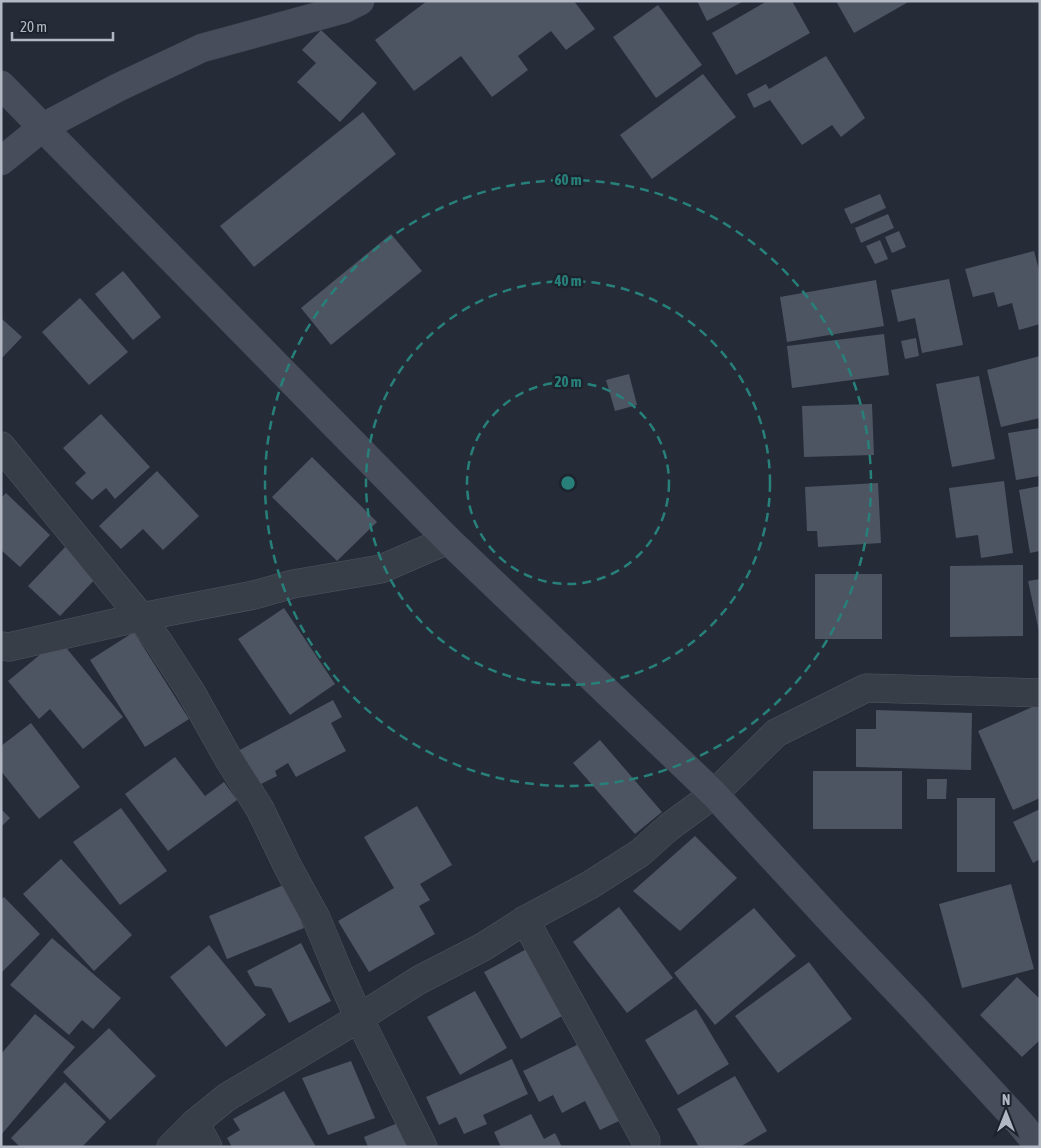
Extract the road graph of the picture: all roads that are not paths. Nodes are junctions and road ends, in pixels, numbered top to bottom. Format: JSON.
{"nodes":[{"id":1,"x":348,"y":4,"type":"edge"},
{"id":2,"x":1,"y":85,"type":"edge"},
{"id":3,"x":43,"y":127,"type":"junction"},
{"id":4,"x":1,"y":161,"type":"edge"},
{"id":5,"x":1,"y":446,"type":"edge"},
{"id":6,"x":448,"y":540,"type":"junction"},
{"id":7,"x":141,"y":617,"type":"junction"},
{"id":8,"x":1,"y":646,"type":"edge"},
{"id":9,"x":1040,"y":693,"type":"edge"},
{"id":10,"x":714,"y":794,"type":"junction"},
{"id":11,"x":525,"y":920,"type":"junction"},
{"id":12,"x":359,"y":1018,"type":"junction"},
{"id":13,"x":195,"y":1123,"type":"junction"},
{"id":14,"x":646,"y":1141,"type":"dead end"},
{"id":15,"x":171,"y":1147,"type":"edge"},
{"id":16,"x":208,"y":1147,"type":"edge"},
{"id":17,"x":423,"y":1147,"type":"edge"},
{"id":18,"x":1040,"y":1147,"type":"edge"}],
"edges":[{"from":1,"to":3,"type":"street"},
{"from":2,"to":3,"type":"street"},
{"from":3,"to":4,"type":"street"},
{"from":3,"to":6,"type":"street"},
{"from":5,"to":7,"type":"street"},
{"from":6,"to":7,"type":"street"},
{"from":6,"to":10,"type":"street"},
{"from":7,"to":8,"type":"street"},
{"from":7,"to":12,"type":"street"},
{"from":9,"to":10,"type":"street"},
{"from":10,"to":11,"type":"street"},
{"from":10,"to":18,"type":"street"},
{"from":11,"to":12,"type":"street"},
{"from":11,"to":14,"type":"street"},
{"from":12,"to":13,"type":"street"},
{"from":12,"to":17,"type":"street"},
{"from":13,"to":15,"type":"street"},
{"from":13,"to":16,"type":"street"}]}
